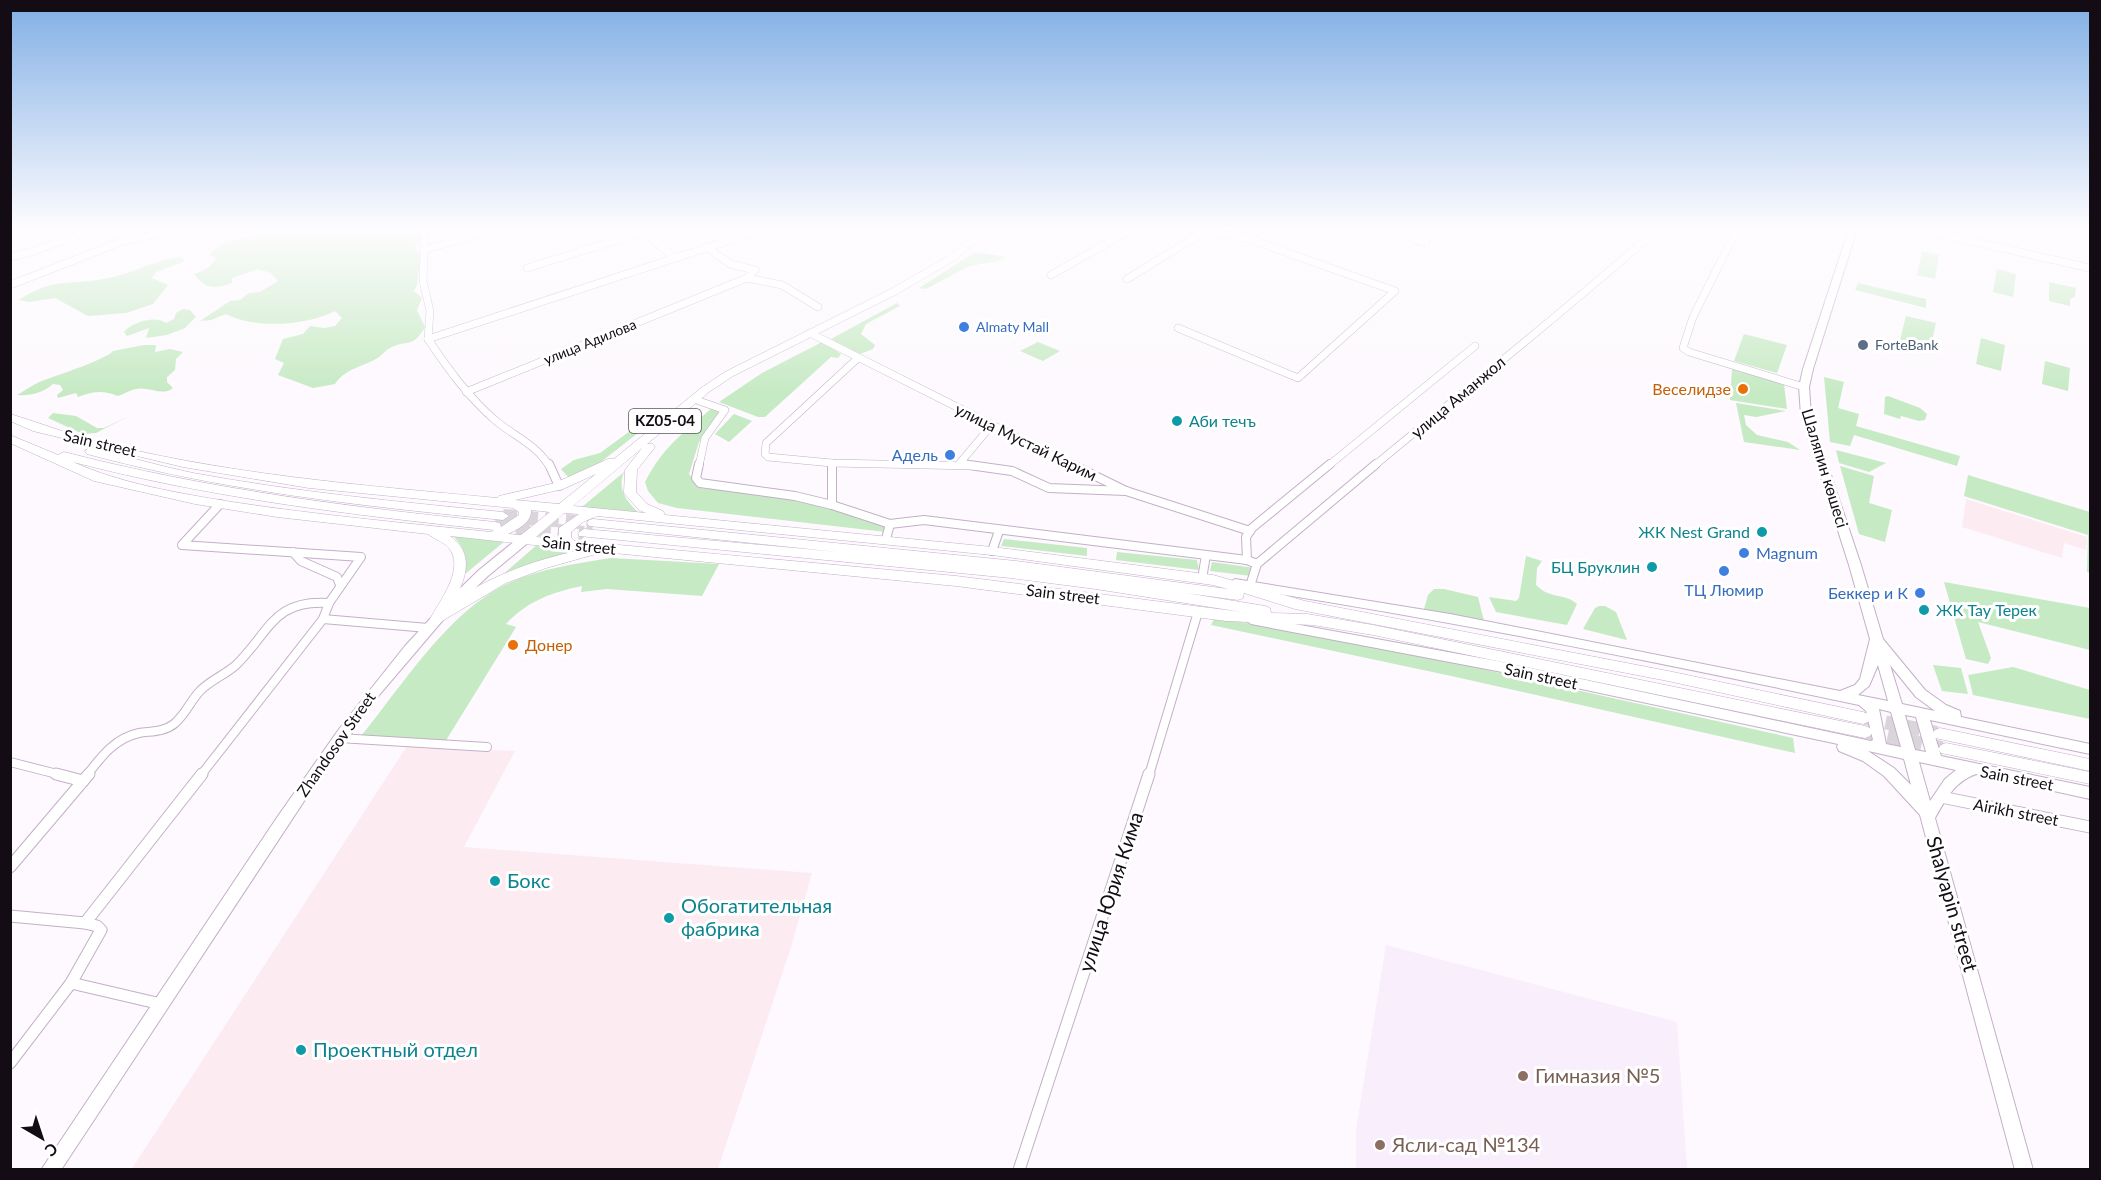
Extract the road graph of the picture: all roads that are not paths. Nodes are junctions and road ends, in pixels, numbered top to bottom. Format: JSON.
{"nodes":[{"id":1,"x":424,"y":284,"type":"edge"},
{"id":2,"x":593,"y":284,"type":"edge"},
{"id":3,"x":732,"y":284,"type":"edge"},
{"id":4,"x":777,"y":284,"type":"edge"},
{"id":5,"x":907,"y":284,"type":"edge"},
{"id":6,"x":1376,"y":284,"type":"edge"},
{"id":7,"x":1595,"y":284,"type":"edge"},
{"id":8,"x":1709,"y":284,"type":"edge"},
{"id":9,"x":1834,"y":284,"type":"edge"},
{"id":10,"x":818,"y":307,"type":"dead end"},
{"id":11,"x":1178,"y":328,"type":"dead end"},
{"id":12,"x":810,"y":333,"type":"junction"},
{"id":13,"x":428,"y":339,"type":"junction"},
{"id":14,"x":1475,"y":346,"type":"dead end"},
{"id":15,"x":774,"y":352,"type":"junction"},
{"id":16,"x":858,"y":358,"type":"junction"},
{"id":17,"x":1804,"y":387,"type":"junction"},
{"id":18,"x":466,"y":392,"type":"junction"},
{"id":19,"x":699,"y":402,"type":"junction"},
{"id":20,"x":10,"y":417,"type":"edge"},
{"id":21,"x":30,"y":425,"type":"junction"},
{"id":22,"x":991,"y":426,"type":"junction"},
{"id":23,"x":663,"y":431,"type":"junction"},
{"id":24,"x":10,"y":438,"type":"edge"},
{"id":25,"x":30,"y":446,"type":"junction"},
{"id":26,"x":628,"y":455,"type":"junction"},
{"id":27,"x":832,"y":463,"type":"junction"},
{"id":28,"x":959,"y":464,"type":"junction"},
{"id":29,"x":559,"y":486,"type":"junction"},
{"id":30,"x":1126,"y":491,"type":"junction"},
{"id":31,"x":465,"y":501,"type":"junction"},
{"id":32,"x":220,"y":504,"type":"junction"},
{"id":33,"x":832,"y":505,"type":"junction"},
{"id":34,"x":518,"y":506,"type":"junction"},
{"id":35,"x":563,"y":510,"type":"junction"},
{"id":36,"x":678,"y":519,"type":"junction"},
{"id":37,"x":591,"y":523,"type":"junction"},
{"id":38,"x":890,"y":524,"type":"junction"},
{"id":39,"x":496,"y":526,"type":"junction"},
{"id":40,"x":423,"y":529,"type":"junction"},
{"id":41,"x":999,"y":531,"type":"junction"},
{"id":42,"x":1250,"y":531,"type":"junction"},
{"id":43,"x":886,"y":539,"type":"junction"},
{"id":44,"x":525,"y":540,"type":"junction"},
{"id":45,"x":572,"y":545,"type":"junction"},
{"id":46,"x":624,"y":550,"type":"junction"},
{"id":47,"x":992,"y":550,"type":"junction"},
{"id":48,"x":293,"y":552,"type":"junction"},
{"id":49,"x":1206,"y":555,"type":"junction"},
{"id":50,"x":1247,"y":560,"type":"junction"},
{"id":51,"x":1090,"y":564,"type":"junction"},
{"id":52,"x":1257,"y":564,"type":"junction"},
{"id":53,"x":1016,"y":565,"type":"junction"},
{"id":54,"x":1000,"y":574,"type":"junction"},
{"id":55,"x":1208,"y":579,"type":"junction"},
{"id":56,"x":340,"y":585,"type":"junction"},
{"id":57,"x":1250,"y":585,"type":"junction"},
{"id":58,"x":1057,"y":593,"type":"junction"},
{"id":59,"x":329,"y":603,"type":"junction"},
{"id":60,"x":1302,"y":605,"type":"junction"},
{"id":61,"x":1198,"y":612,"type":"junction"},
{"id":62,"x":1226,"y":616,"type":"junction"},
{"id":63,"x":323,"y":619,"type":"junction"},
{"id":64,"x":1314,"y":620,"type":"junction"},
{"id":65,"x":433,"y":623,"type":"junction"},
{"id":66,"x":1876,"y":639,"type":"junction"},
{"id":67,"x":1838,"y":696,"type":"junction"},
{"id":68,"x":1863,"y":701,"type":"junction"},
{"id":69,"x":1896,"y":708,"type":"junction"},
{"id":70,"x":1921,"y":713,"type":"junction"},
{"id":71,"x":1989,"y":728,"type":"junction"},
{"id":72,"x":1797,"y":732,"type":"junction"},
{"id":73,"x":339,"y":738,"type":"junction"},
{"id":74,"x":487,"y":747,"type":"dead end"},
{"id":75,"x":1872,"y":747,"type":"junction"},
{"id":76,"x":1940,"y":748,"type":"junction"},
{"id":77,"x":2091,"y":749,"type":"edge"},
{"id":78,"x":1910,"y":755,"type":"junction"},
{"id":79,"x":10,"y":762,"type":"edge"},
{"id":80,"x":2091,"y":765,"type":"edge"},
{"id":81,"x":1973,"y":769,"type":"junction"},
{"id":82,"x":2091,"y":778,"type":"edge"},
{"id":83,"x":83,"y":781,"type":"junction"},
{"id":84,"x":2091,"y":793,"type":"edge"},
{"id":85,"x":1941,"y":797,"type":"junction"},
{"id":86,"x":1928,"y":818,"type":"junction"},
{"id":87,"x":2091,"y":827,"type":"edge"},
{"id":88,"x":10,"y":867,"type":"edge"},
{"id":89,"x":10,"y":916,"type":"edge"},
{"id":90,"x":85,"y":923,"type":"junction"},
{"id":91,"x":71,"y":983,"type":"junction"},
{"id":92,"x":161,"y":1004,"type":"junction"},
{"id":93,"x":10,"y":1063,"type":"edge"},
{"id":94,"x":50,"y":1170,"type":"edge"},
{"id":95,"x":1019,"y":1170,"type":"edge"},
{"id":96,"x":2024,"y":1170,"type":"edge"}],
"edges":[{"from":1,"to":13,"type":"street"},
{"from":2,"to":13,"type":"street"},
{"from":3,"to":18,"type":"street","name":"улица Адилова"},
{"from":4,"to":10,"type":"street"},
{"from":5,"to":12,"type":"main road","number":"KZ05-04"},
{"from":6,"to":11,"type":"street"},
{"from":7,"to":52,"type":"street","name":"улица Аманжол"},
{"from":8,"to":17,"type":"street"},
{"from":9,"to":17,"type":"main road","name":"Шаляпин көшесі"},
{"from":12,"to":15,"type":"main road","number":"KZ05-04"},
{"from":12,"to":16,"type":"street","name":"улица Мустай Карим"},
{"from":13,"to":18,"type":"street"},
{"from":14,"to":42,"type":"street"},
{"from":15,"to":19,"type":"main road","number":"KZ05-04"},
{"from":15,"to":26,"type":"main road","number":"KZ05-04"},
{"from":16,"to":22,"type":"street","name":"улица Мустай Карим"},
{"from":16,"to":27,"type":"street"},
{"from":17,"to":66,"type":"main road","name":"Шаляпин көшесі"},
{"from":18,"to":29,"type":"street"},
{"from":19,"to":23,"type":"main road","number":"KZ05-04"},
{"from":19,"to":33,"type":"street"},
{"from":20,"to":21,"type":"main road","name":"Sain street"},
{"from":21,"to":31,"type":"main road","name":"Sain street"},
{"from":21,"to":39,"type":"main road","name":"Sain street"},
{"from":22,"to":28,"type":"street"},
{"from":22,"to":30,"type":"street","name":"улица Мустай Карим"},
{"from":23,"to":26,"type":"main road","name":"Zhandosov Street","number":"KZ05-04"},
{"from":23,"to":36,"type":"main road"},
{"from":24,"to":25,"type":"main road","name":"Sain street"},
{"from":25,"to":32,"type":"main road","name":"Sain street"},
{"from":25,"to":39,"type":"main road","name":"Sain street"},
{"from":26,"to":29,"type":"main road"},
{"from":26,"to":35,"type":"main road","name":"Zhandosov Street","number":"KZ05-04"},
{"from":27,"to":28,"type":"street"},
{"from":27,"to":33,"type":"street"},
{"from":28,"to":30,"type":"street"},
{"from":29,"to":31,"type":"main road"},
{"from":30,"to":42,"type":"street","name":"улица Мустай Карим"},
{"from":31,"to":34,"type":"main road","name":"Sain street"},
{"from":32,"to":40,"type":"main road","name":"Sain street"},
{"from":32,"to":48,"type":"street"},
{"from":33,"to":38,"type":"street"},
{"from":34,"to":35,"type":"main road","name":"Sain street"},
{"from":34,"to":39,"type":"main road"},
{"from":35,"to":37,"type":"main road","name":"Sain street"},
{"from":35,"to":44,"type":"main road","name":"Zhandosov Street","number":"KZ05-04"},
{"from":36,"to":37,"type":"main road","name":"Sain street"},
{"from":36,"to":43,"type":"main road","name":"Sain street"},
{"from":37,"to":45,"type":"main road"},
{"from":37,"to":53,"type":"main road","name":"Sain street"},
{"from":37,"to":54,"type":"main road","name":"Sain street"},
{"from":38,"to":41,"type":"street"},
{"from":38,"to":43,"type":"street"},
{"from":39,"to":40,"type":"main road","name":"Sain street"},
{"from":39,"to":44,"type":"main road","name":"Sain street"},
{"from":40,"to":65,"type":"main road"},
{"from":41,"to":47,"type":"street"},
{"from":41,"to":49,"type":"street"},
{"from":42,"to":50,"type":"street"},
{"from":43,"to":47,"type":"main road","name":"Sain street"},
{"from":44,"to":45,"type":"main road","name":"Sain street"},
{"from":44,"to":65,"type":"main road","name":"Zhandosov Street"},
{"from":45,"to":46,"type":"main road","name":"Sain street"},
{"from":46,"to":58,"type":"main road","name":"Sain street"},
{"from":46,"to":65,"type":"main road"},
{"from":47,"to":51,"type":"main road","name":"Sain street"},
{"from":48,"to":56,"type":"street"},
{"from":48,"to":56,"type":"street"},
{"from":49,"to":50,"type":"street"},
{"from":49,"to":55,"type":"street"},
{"from":50,"to":52,"type":"street"},
{"from":51,"to":53,"type":"main road"},
{"from":51,"to":55,"type":"main road","name":"Sain street"},
{"from":52,"to":57,"type":"street"},
{"from":53,"to":60,"type":"main road","name":"Sain street"},
{"from":54,"to":58,"type":"main road"},
{"from":54,"to":64,"type":"main road","name":"Sain street"},
{"from":55,"to":57,"type":"main road","name":"Sain street"},
{"from":55,"to":60,"type":"main road"},
{"from":56,"to":59,"type":"street"},
{"from":57,"to":67,"type":"main road","name":"Sain street"},
{"from":58,"to":61,"type":"main road","name":"Sain street"},
{"from":59,"to":63,"type":"street"},
{"from":59,"to":83,"type":"street"},
{"from":60,"to":64,"type":"main road","name":"Sain street"},
{"from":61,"to":62,"type":"main road","name":"Sain street"},
{"from":61,"to":95,"type":"street","name":"улица Юрия Кима"},
{"from":62,"to":64,"type":"main road"},
{"from":62,"to":72,"type":"main road","name":"Sain street"},
{"from":63,"to":65,"type":"street"},
{"from":63,"to":90,"type":"street"},
{"from":65,"to":73,"type":"main road","name":"Zhandosov Street"},
{"from":66,"to":67,"type":"main road"},
{"from":66,"to":69,"type":"main road","name":"Shalyapin street"},
{"from":66,"to":71,"type":"main road"},
{"from":67,"to":68,"type":"main road","name":"Sain street"},
{"from":68,"to":69,"type":"main road","name":"Sain street"},
{"from":68,"to":75,"type":"main road"},
{"from":69,"to":70,"type":"main road","name":"Sain street"},
{"from":69,"to":78,"type":"main road","name":"Shalyapin street"},
{"from":70,"to":71,"type":"main road","name":"Sain street"},
{"from":70,"to":76,"type":"main road"},
{"from":71,"to":77,"type":"main road","name":"Sain street"},
{"from":72,"to":75,"type":"main road","name":"Sain street"},
{"from":72,"to":86,"type":"main road"},
{"from":73,"to":74,"type":"street"},
{"from":73,"to":92,"type":"main road","name":"Zhandosov Street"},
{"from":75,"to":78,"type":"main road","name":"Sain street"},
{"from":76,"to":78,"type":"main road","name":"Sain street"},
{"from":76,"to":80,"type":"main road","name":"Sain street"},
{"from":76,"to":81,"type":"main road","name":"Sain street"},
{"from":76,"to":82,"type":"main road","name":"Sain street"},
{"from":78,"to":86,"type":"main road","name":"Shalyapin street"},
{"from":79,"to":83,"type":"street"},
{"from":81,"to":84,"type":"main road","name":"Sain street"},
{"from":81,"to":85,"type":"main road"},
{"from":83,"to":88,"type":"street"},
{"from":85,"to":86,"type":"main road"},
{"from":85,"to":87,"type":"street","name":"Airikh street"},
{"from":86,"to":96,"type":"main road","name":"Shalyapin street"},
{"from":89,"to":90,"type":"street"},
{"from":90,"to":91,"type":"street"},
{"from":91,"to":92,"type":"street"},
{"from":91,"to":93,"type":"street"},
{"from":92,"to":94,"type":"main road","name":"Zhandosov Street"}]}
